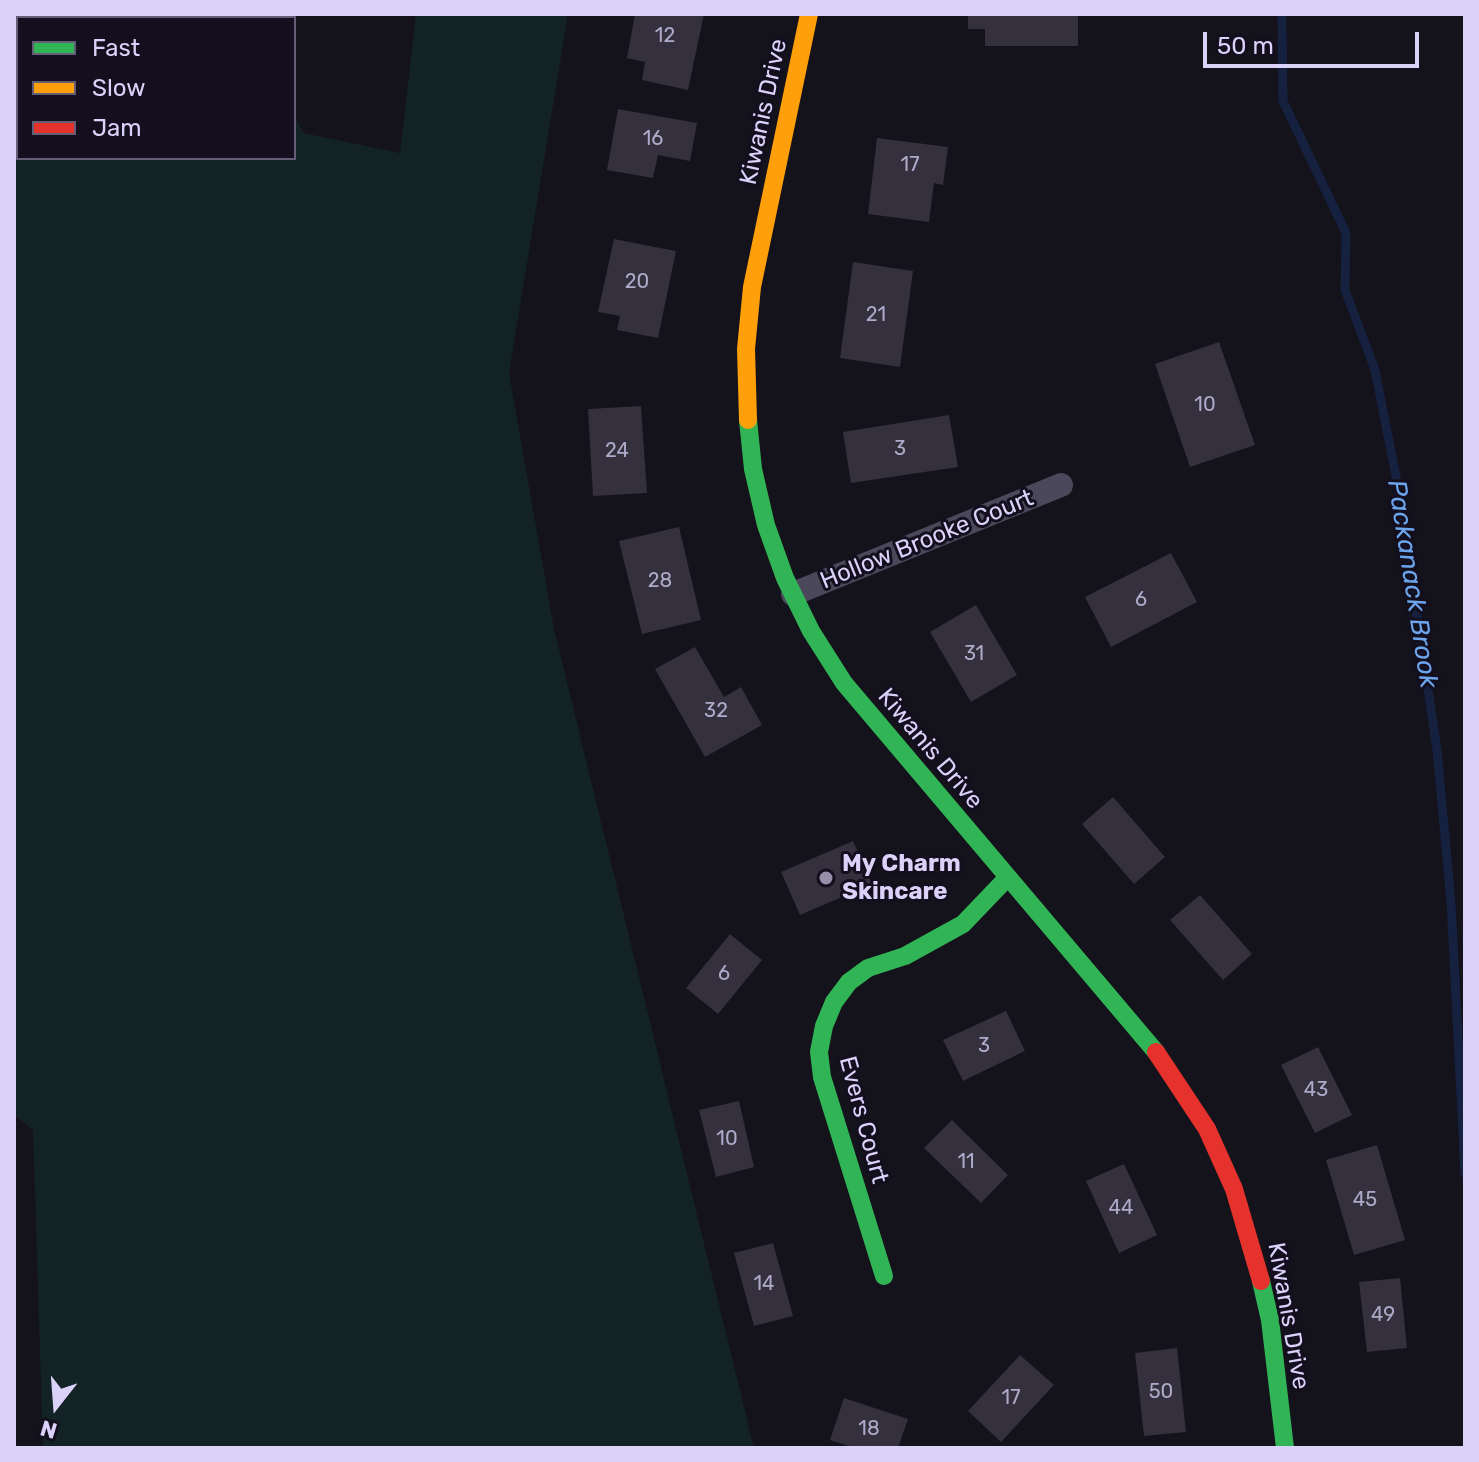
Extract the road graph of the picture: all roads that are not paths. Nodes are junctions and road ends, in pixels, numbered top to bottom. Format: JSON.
{"nodes":[{"id":1,"x":809,"y":14,"type":"edge"},
{"id":2,"x":1061,"y":485,"type":"dead end"},
{"id":3,"x":793,"y":594,"type":"junction"},
{"id":4,"x":1008,"y":877,"type":"junction"},
{"id":5,"x":884,"y":1276,"type":"dead end"},
{"id":6,"x":1285,"y":1448,"type":"edge"}],
"edges":[{"from":1,"to":3,"type":"street","name":"Kiwanis Drive"},
{"from":2,"to":3,"type":"street","name":"Hollow Brooke Court"},
{"from":3,"to":4,"type":"street","name":"Kiwanis Drive"},
{"from":4,"to":5,"type":"street","name":"Evers Court"},
{"from":4,"to":6,"type":"street","name":"Kiwanis Drive"}]}
